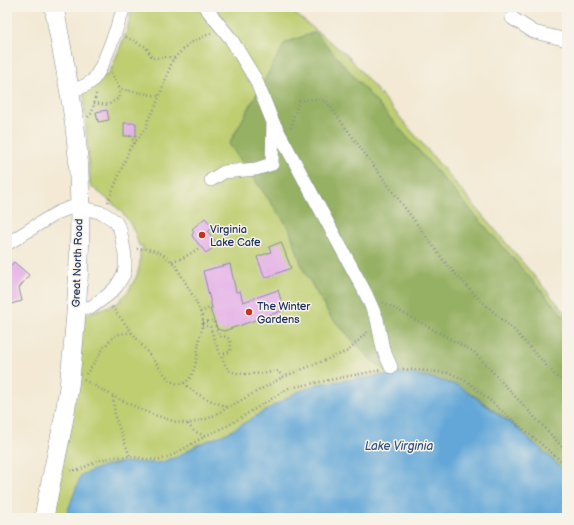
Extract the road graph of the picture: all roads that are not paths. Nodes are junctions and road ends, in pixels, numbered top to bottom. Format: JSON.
{"nodes":[{"id":1,"x":54,"y":7,"type":"edge"},
{"id":2,"x":124,"y":7,"type":"edge"},
{"id":3,"x":205,"y":7,"type":"edge"},
{"id":4,"x":512,"y":18,"type":"dead end"},
{"id":5,"x":567,"y":40,"type":"edge"},
{"id":6,"x":69,"y":90,"type":"junction"},
{"id":7,"x":273,"y":121,"type":"junction"},
{"id":8,"x":211,"y":180,"type":"dead end"},
{"id":9,"x":79,"y":207,"type":"junction"},
{"id":10,"x":7,"y":244,"type":"edge"},
{"id":11,"x":76,"y":307,"type":"junction"},
{"id":12,"x":391,"y":367,"type":"road end"},
{"id":13,"x":44,"y":518,"type":"edge"}],
"edges":[{"from":1,"to":6,"type":"highway","name":"Great North Road"},
{"from":2,"to":6,"type":"street"},
{"from":3,"to":7,"type":"street"},
{"from":4,"to":5,"type":"street"},
{"from":6,"to":9,"type":"highway","name":"Great North Road"},
{"from":7,"to":8,"type":"street"},
{"from":7,"to":12,"type":"street"},
{"from":9,"to":10,"type":"street"},
{"from":9,"to":11,"type":"highway","name":"Great North Road"},
{"from":9,"to":11,"type":"street"},
{"from":11,"to":13,"type":"highway","name":"Great North Road"}]}
